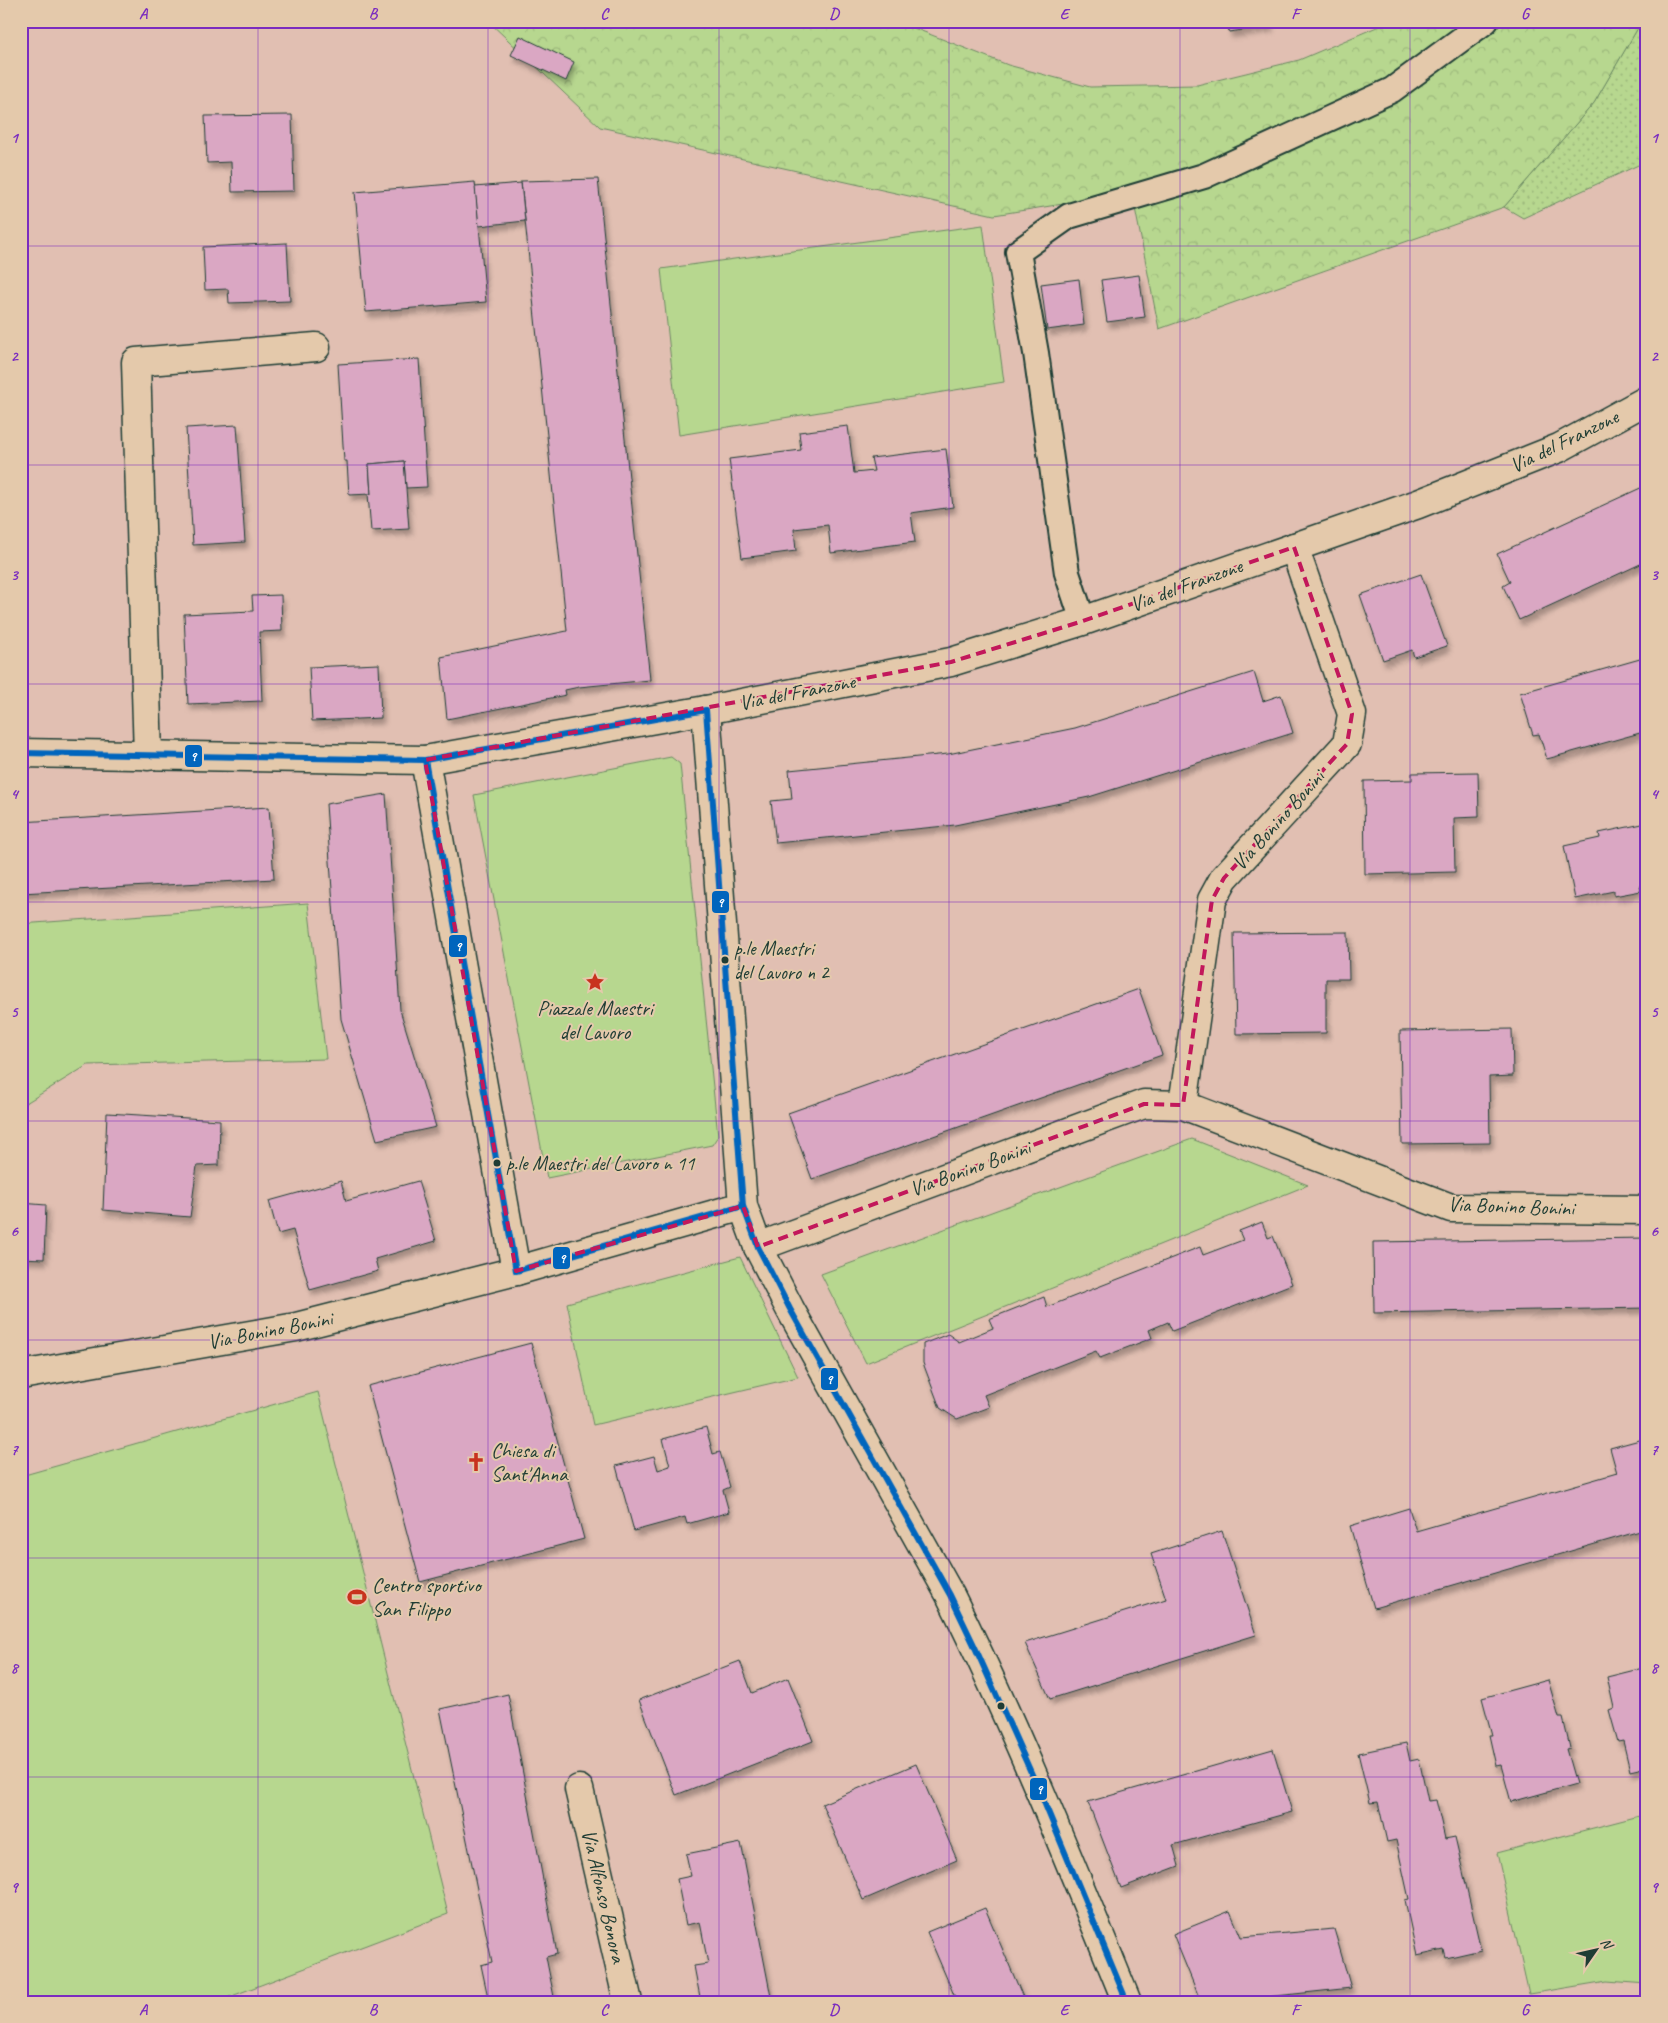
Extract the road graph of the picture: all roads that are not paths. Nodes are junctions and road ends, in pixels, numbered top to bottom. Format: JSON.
{"nodes":[{"id":1,"x":1486,"y":21,"type":"edge"},
{"id":2,"x":316,"y":347,"type":"dead end"},
{"id":3,"x":1647,"y":400,"type":"edge"},
{"id":4,"x":1294,"y":546,"type":"junction"},
{"id":5,"x":1083,"y":621,"type":"junction"},
{"id":6,"x":706,"y":710,"type":"junction"},
{"id":7,"x":21,"y":753,"type":"edge"},
{"id":8,"x":148,"y":756,"type":"junction"},
{"id":9,"x":425,"y":760,"type":"junction"},
{"id":10,"x":1183,"y":1105,"type":"junction"},
{"id":11,"x":743,"y":1206,"type":"junction"},
{"id":12,"x":1647,"y":1210,"type":"edge"},
{"id":13,"x":758,"y":1247,"type":"junction"},
{"id":14,"x":516,"y":1271,"type":"junction"},
{"id":15,"x":21,"y":1375,"type":"edge"},
{"id":16,"x":579,"y":1789,"type":"dead end"},
{"id":17,"x":628,"y":2002,"type":"edge"},
{"id":18,"x":1127,"y":2002,"type":"edge"}],
"edges":[{"from":1,"to":5,"type":"lane"},
{"from":2,"to":8,"type":"street"},
{"from":3,"to":4,"type":"street","name":"Via del Franzone"},
{"from":4,"to":5,"type":"street","name":"Via del Franzone"},
{"from":4,"to":10,"type":"street","name":"Via Bonino Bonini"},
{"from":5,"to":6,"type":"street","name":"Via del Franzone"},
{"from":6,"to":9,"type":"street"},
{"from":6,"to":11,"type":"street"},
{"from":7,"to":8,"type":"street"},
{"from":8,"to":9,"type":"street"},
{"from":9,"to":14,"type":"street"},
{"from":10,"to":12,"type":"street","name":"Via Bonino Bonini"},
{"from":10,"to":13,"type":"street","name":"Via Bonino Bonini"},
{"from":11,"to":13,"type":"street"},
{"from":11,"to":14,"type":"street"},
{"from":13,"to":18,"type":"street"},
{"from":14,"to":15,"type":"street","name":"Via Bonino Bonini"},
{"from":16,"to":17,"type":"street","name":"Via Alfonso Bonora"}]}
